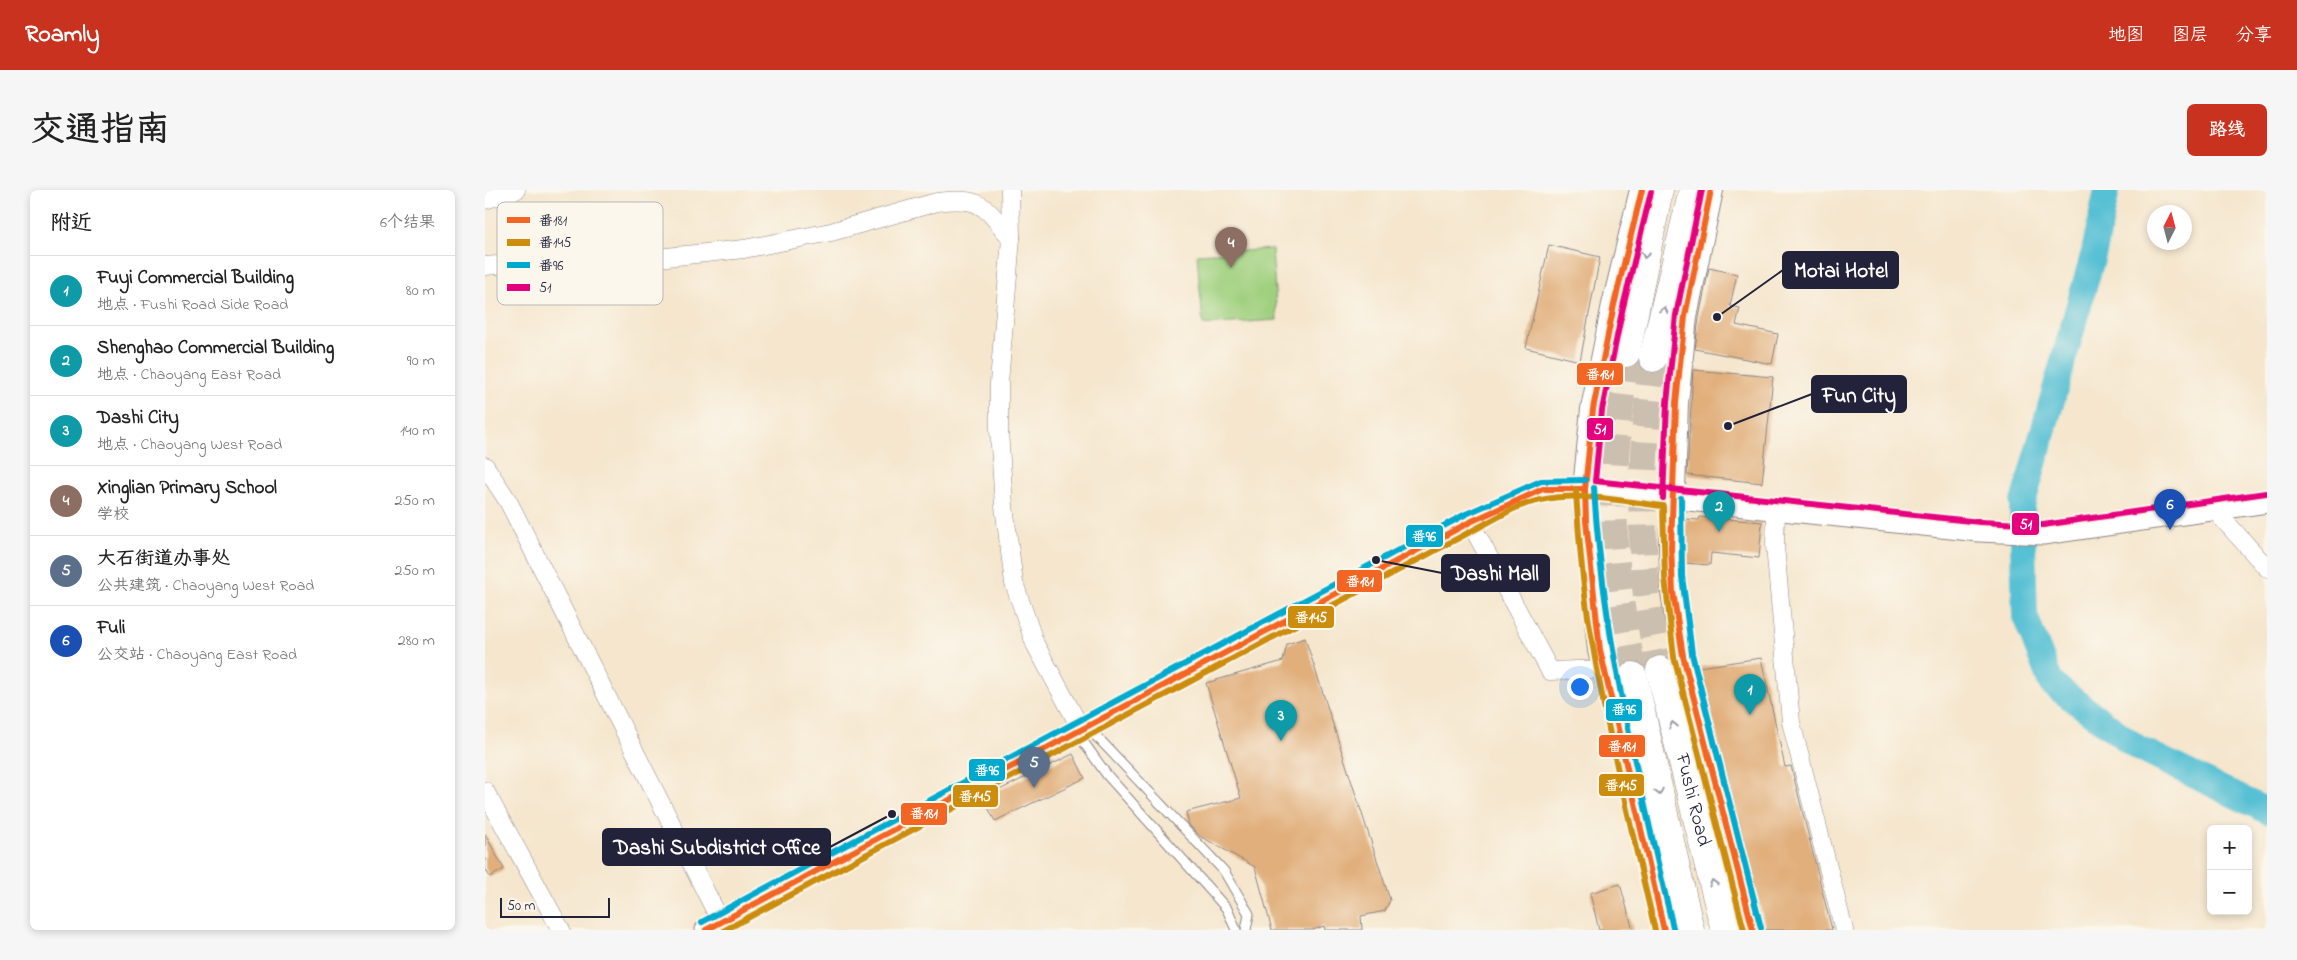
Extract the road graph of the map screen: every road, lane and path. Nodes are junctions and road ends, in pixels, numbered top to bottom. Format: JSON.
{"nodes":[{"id":1,"x":516,"y":190,"type":"edge"},
{"id":2,"x":1010,"y":190,"type":"edge"},
{"id":3,"x":1641,"y":190,"type":"edge"},
{"id":4,"x":1659,"y":190,"type":"edge"},
{"id":5,"x":1693,"y":190,"type":"edge"},
{"id":6,"x":1711,"y":190,"type":"edge"},
{"id":7,"x":485,"y":200,"type":"edge"},
{"id":8,"x":1011,"y":238,"type":"junction"},
{"id":9,"x":663,"y":257,"type":"edge"},
{"id":10,"x":1625,"y":354,"type":"tunnel mouth"},
{"id":11,"x":1653,"y":358,"type":"tunnel mouth"},
{"id":12,"x":485,"y":466,"type":"edge"},
{"id":13,"x":1585,"y":489,"type":"junction"},
{"id":14,"x":1672,"y":498,"type":"junction"},
{"id":15,"x":2267,"y":502,"type":"edge"},
{"id":16,"x":1776,"y":509,"type":"junction"},
{"id":17,"x":2214,"y":509,"type":"junction"},
{"id":18,"x":1470,"y":522,"type":"junction"},
{"id":19,"x":2267,"y":568,"type":"edge"},
{"id":20,"x":1605,"y":669,"type":"junction"},
{"id":21,"x":1660,"y":670,"type":"tunnel mouth"},
{"id":22,"x":1633,"y":676,"type":"tunnel mouth"},
{"id":23,"x":1079,"y":731,"type":"junction"},
{"id":24,"x":485,"y":791,"type":"edge"},
{"id":25,"x":718,"y":927,"type":"edge"},
{"id":26,"x":561,"y":930,"type":"edge"},
{"id":27,"x":1236,"y":930,"type":"edge"},
{"id":28,"x":1246,"y":930,"type":"edge"},
{"id":29,"x":1664,"y":930,"type":"edge"},
{"id":30,"x":1689,"y":930,"type":"edge"},
{"id":31,"x":1725,"y":930,"type":"edge"},
{"id":32,"x":1753,"y":930,"type":"edge"},
{"id":33,"x":1844,"y":930,"type":"edge"}],
"edges":[{"from":1,"to":7,"type":"street"},
{"from":2,"to":8,"type":"street"},
{"from":3,"to":13,"type":"main road"},
{"from":4,"to":10,"type":"highway","one_way":true},
{"from":11,"to":5,"type":"highway","one_way":true},
{"from":6,"to":14,"type":"main road"},
{"from":8,"to":9,"type":"street"},
{"from":8,"to":23,"type":"street"},
{"from":12,"to":25,"type":"street"},
{"from":13,"to":14,"type":"street"},
{"from":13,"to":18,"type":"street"},
{"from":13,"to":20,"type":"main road"},
{"from":14,"to":16,"type":"street"},
{"from":14,"to":32,"type":"main road"},
{"from":15,"to":17,"type":"street"},
{"from":16,"to":17,"type":"street"},
{"from":16,"to":33,"type":"street"},
{"from":17,"to":19,"type":"street"},
{"from":18,"to":20,"type":"street"},
{"from":18,"to":23,"type":"street"},
{"from":20,"to":29,"type":"main road"},
{"from":31,"to":21,"type":"highway","name":"Fushi Road","one_way":true},
{"from":22,"to":30,"type":"highway","name":"Fushi Road","one_way":true},
{"from":23,"to":25,"type":"street"},
{"from":23,"to":27,"type":"lane"},
{"from":23,"to":28,"type":"lane"},
{"from":24,"to":26,"type":"street"}]}
